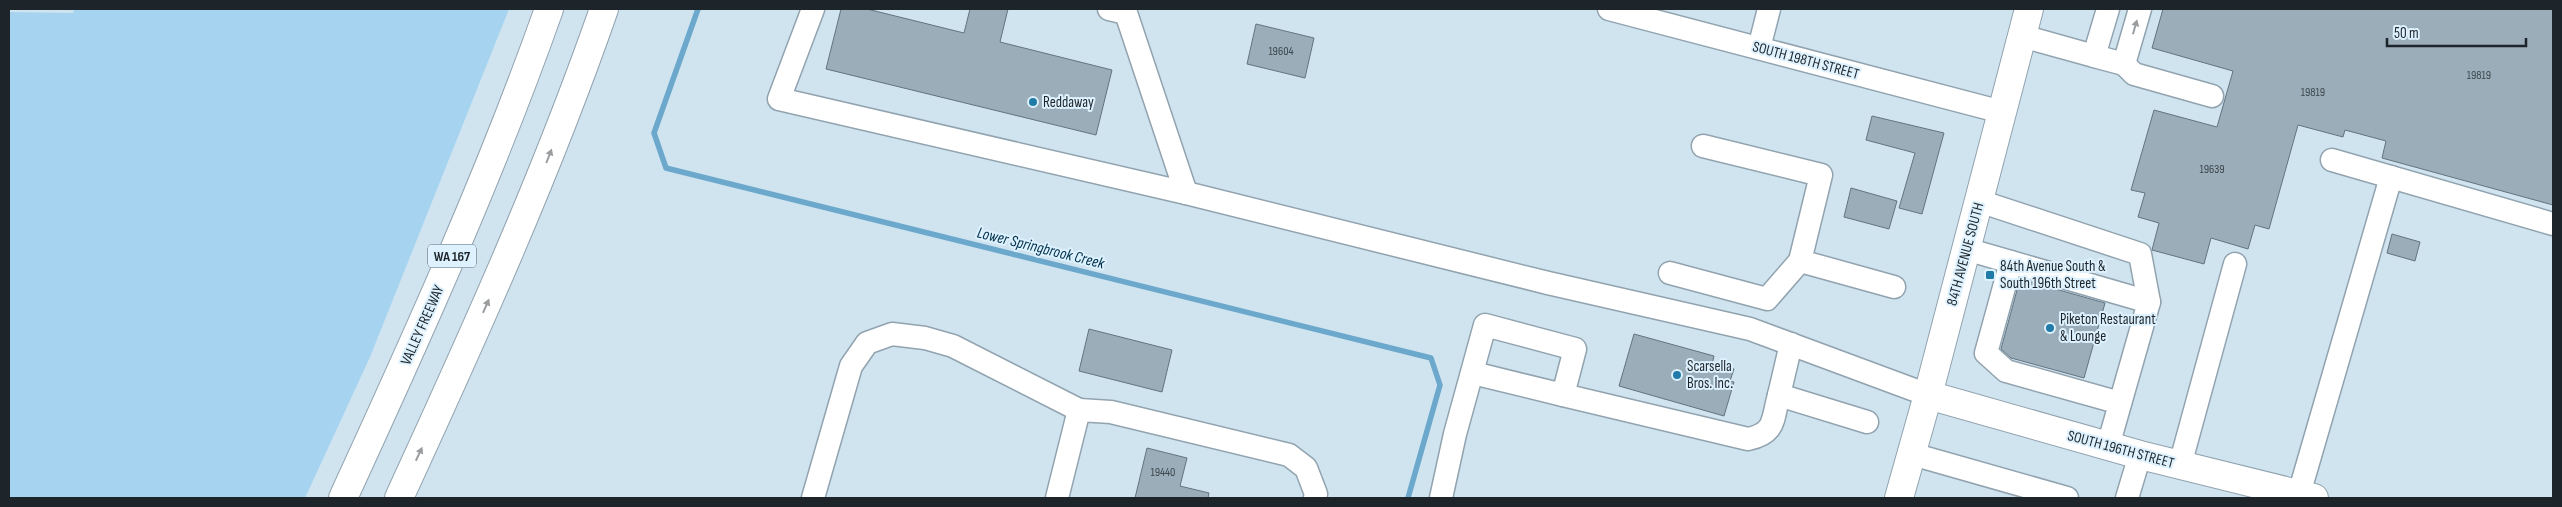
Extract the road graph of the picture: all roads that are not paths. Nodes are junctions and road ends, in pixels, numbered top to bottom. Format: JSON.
{"nodes":[{"id":1,"x":549,"y":9,"type":"edge"},
{"id":2,"x":564,"y":9,"type":"edge"},
{"id":3,"x":604,"y":9,"type":"edge"},
{"id":4,"x":813,"y":9,"type":"edge"},
{"id":5,"x":1109,"y":9,"type":"edge"},
{"id":6,"x":1609,"y":9,"type":"edge"},
{"id":7,"x":1769,"y":9,"type":"edge"},
{"id":8,"x":2029,"y":9,"type":"edge"},
{"id":9,"x":2108,"y":9,"type":"edge"},
{"id":10,"x":2140,"y":9,"type":"edge"},
{"id":11,"x":2022,"y":36,"type":"junction"},
{"id":12,"x":1759,"y":48,"type":"junction"},
{"id":13,"x":2094,"y":56,"type":"junction"},
{"id":14,"x":2124,"y":64,"type":"junction"},
{"id":15,"x":2212,"y":96,"type":"dead end"},
{"id":16,"x":2002,"y":112,"type":"junction"},
{"id":17,"x":1704,"y":146,"type":"dead end"},
{"id":18,"x":2332,"y":160,"type":"dead end"},
{"id":19,"x":2391,"y":177,"type":"junction"},
{"id":20,"x":1186,"y":193,"type":"junction"},
{"id":21,"x":1979,"y":201,"type":"junction"},
{"id":22,"x":2553,"y":224,"type":"edge"},
{"id":23,"x":1966,"y":249,"type":"junction"},
{"id":24,"x":1800,"y":261,"type":"junction"},
{"id":25,"x":2011,"y":262,"type":"junction"},
{"id":26,"x":2235,"y":264,"type":"dead end"},
{"id":27,"x":1670,"y":274,"type":"dead end"},
{"id":28,"x":1706,"y":283,"type":"junction"},
{"id":29,"x":1894,"y":287,"type":"dead end"},
{"id":30,"x":2148,"y":302,"type":"junction"},
{"id":31,"x":1697,"y":316,"type":"junction"},
{"id":32,"x":1791,"y":344,"type":"junction"},
{"id":33,"x":1472,"y":373,"type":"junction"},
{"id":34,"x":1564,"y":395,"type":"junction"},
{"id":35,"x":1779,"y":395,"type":"junction"},
{"id":36,"x":1928,"y":396,"type":"junction"},
{"id":37,"x":2120,"y":403,"type":"junction"},
{"id":38,"x":1079,"y":410,"type":"junction"},
{"id":39,"x":1867,"y":422,"type":"dead end"},
{"id":40,"x":2108,"y":446,"type":"junction"},
{"id":41,"x":1912,"y":454,"type":"junction"},
{"id":42,"x":2140,"y":455,"type":"junction"},
{"id":43,"x":2180,"y":465,"type":"junction"},
{"id":44,"x":2297,"y":496,"type":"edge"},
{"id":45,"x":343,"y":498,"type":"edge"},
{"id":46,"x":360,"y":498,"type":"edge"},
{"id":47,"x":399,"y":498,"type":"edge"},
{"id":48,"x":813,"y":498,"type":"edge"},
{"id":49,"x":1057,"y":498,"type":"edge"},
{"id":50,"x":1315,"y":498,"type":"edge"},
{"id":51,"x":1441,"y":498,"type":"edge"},
{"id":52,"x":1899,"y":498,"type":"edge"},
{"id":53,"x":2067,"y":498,"type":"edge"},
{"id":54,"x":2127,"y":498,"type":"edge"}],
"edges":[{"from":1,"to":45,"type":"main road","name":"VALLEY FREEWAY","number":"WA 167"},
{"from":2,"to":46,"type":"main road"},
{"from":47,"to":3,"type":"main road","one_way":true},
{"from":4,"to":20,"type":"street"},
{"from":5,"to":20,"type":"street"},
{"from":6,"to":12,"type":"street","name":"SOUTH 198TH STREET"},
{"from":7,"to":12,"type":"street"},
{"from":8,"to":11,"type":"main road","name":"84TH AVENUE SOUTH"},
{"from":9,"to":13,"type":"street"},
{"from":14,"to":10,"type":"street","one_way":true},
{"from":11,"to":13,"type":"street"},
{"from":11,"to":16,"type":"main road","name":"84TH AVENUE SOUTH"},
{"from":12,"to":16,"type":"street","name":"SOUTH 198TH STREET"},
{"from":13,"to":14,"type":"street"},
{"from":14,"to":15,"type":"street"},
{"from":16,"to":21,"type":"main road","name":"84TH AVENUE SOUTH"},
{"from":17,"to":24,"type":"street"},
{"from":18,"to":19,"type":"street"},
{"from":19,"to":22,"type":"street"},
{"from":19,"to":44,"type":"street"},
{"from":20,"to":31,"type":"street"},
{"from":21,"to":23,"type":"main road","name":"84TH AVENUE SOUTH"},
{"from":21,"to":30,"type":"street"},
{"from":23,"to":25,"type":"street"},
{"from":23,"to":36,"type":"main road","name":"84TH AVENUE SOUTH"},
{"from":24,"to":28,"type":"street"},
{"from":24,"to":29,"type":"street"},
{"from":25,"to":30,"type":"street"},
{"from":25,"to":37,"type":"street"},
{"from":26,"to":43,"type":"street"},
{"from":27,"to":28,"type":"street"},
{"from":28,"to":31,"type":"street"},
{"from":30,"to":37,"type":"street"},
{"from":31,"to":32,"type":"street"},
{"from":32,"to":35,"type":"street"},
{"from":32,"to":36,"type":"street"},
{"from":33,"to":34,"type":"street"},
{"from":33,"to":34,"type":"street"},
{"from":33,"to":51,"type":"street"},
{"from":34,"to":35,"type":"street"},
{"from":35,"to":39,"type":"street"},
{"from":36,"to":40,"type":"main road","name":"SOUTH 196TH STREET"},
{"from":36,"to":41,"type":"main road","name":"84TH AVENUE SOUTH"},
{"from":37,"to":40,"type":"street"},
{"from":38,"to":48,"type":"street"},
{"from":38,"to":49,"type":"street"},
{"from":38,"to":50,"type":"street"},
{"from":40,"to":42,"type":"main road","name":"SOUTH 196TH STREET"},
{"from":41,"to":52,"type":"main road","name":"84TH AVENUE SOUTH"},
{"from":41,"to":53,"type":"street"},
{"from":42,"to":43,"type":"main road","name":"SOUTH 196TH STREET"},
{"from":42,"to":54,"type":"street"},
{"from":43,"to":44,"type":"main road","name":"SOUTH 196TH STREET"}]}
